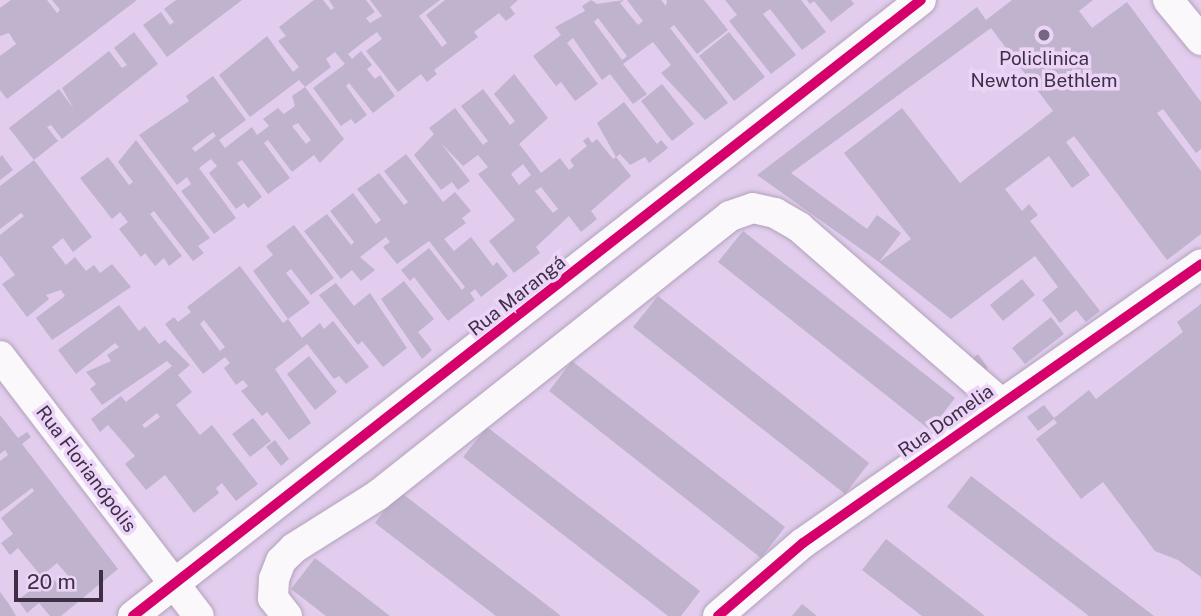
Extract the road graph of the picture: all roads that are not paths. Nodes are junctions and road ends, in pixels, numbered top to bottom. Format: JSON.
{"nodes":[{"id":1,"x":920,"y":0,"type":"edge"},
{"id":2,"x":1168,"y":0,"type":"edge"},
{"id":3,"x":1201,"y":40,"type":"edge"},
{"id":4,"x":1201,"y":264,"type":"edge"},
{"id":5,"x":0,"y":356,"type":"edge"},
{"id":6,"x":1001,"y":403,"type":"junction"},
{"id":7,"x":174,"y":584,"type":"junction"},
{"id":8,"x":133,"y":616,"type":"edge"},
{"id":9,"x":199,"y":616,"type":"edge"},
{"id":10,"x":287,"y":616,"type":"edge"},
{"id":11,"x":718,"y":616,"type":"edge"}],
"edges":[{"from":1,"to":7,"type":"street","name":"Rua Marangá"},
{"from":2,"to":3,"type":"street"},
{"from":4,"to":6,"type":"street","name":"Rua Domelia"},
{"from":5,"to":7,"type":"street","name":"Rua Florianópolis"},
{"from":6,"to":10,"type":"street"},
{"from":6,"to":11,"type":"street","name":"Rua Domelia"},
{"from":7,"to":8,"type":"street","name":"Rua Marangá"},
{"from":7,"to":9,"type":"street","name":"Rua Florianópolis"}]}
